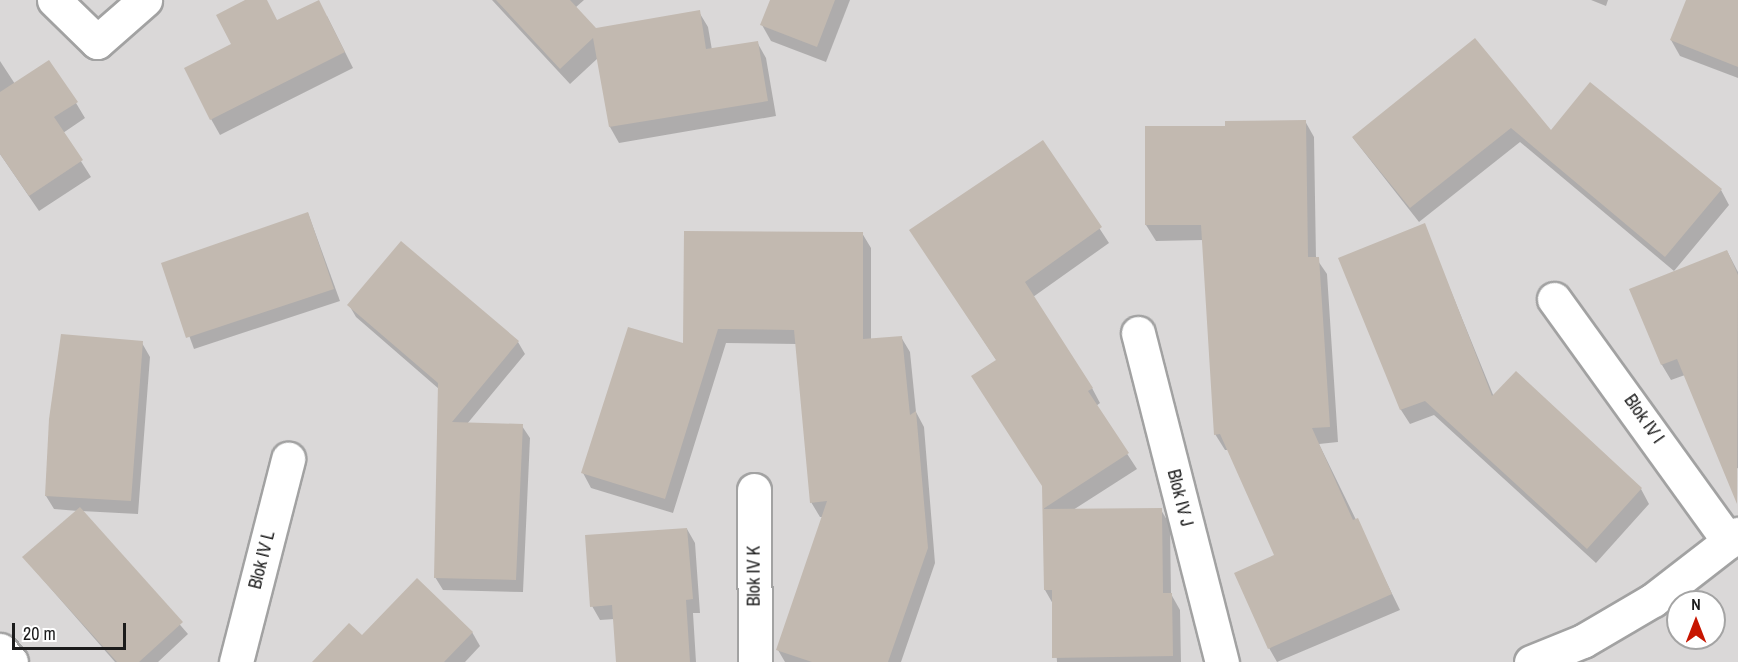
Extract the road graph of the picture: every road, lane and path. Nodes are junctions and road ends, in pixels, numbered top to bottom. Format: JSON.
{"nodes":[{"id":1,"x":54,"y":0,"type":"edge"},
{"id":2,"x":144,"y":0,"type":"edge"},
{"id":3,"x":1554,"y":299,"type":"dead end"},
{"id":4,"x":1138,"y":333,"type":"dead end"},
{"id":5,"x":288,"y":459,"type":"dead end"},
{"id":6,"x":754,"y":490,"type":"dead end"},
{"id":7,"x":1734,"y":538,"type":"edge"},
{"id":8,"x":236,"y":662,"type":"edge"},
{"id":9,"x":755,"y":662,"type":"edge"},
{"id":10,"x":1222,"y":662,"type":"edge"},
{"id":11,"x":1531,"y":662,"type":"edge"}],
"edges":[{"from":1,"to":2,"type":"street"},
{"from":3,"to":7,"type":"street","name":"Blok IV I"},
{"from":4,"to":10,"type":"street","name":"Blok IV J"},
{"from":5,"to":8,"type":"street","name":"Blok IV L"},
{"from":6,"to":9,"type":"street","name":"Blok IV K"},
{"from":7,"to":11,"type":"street"}]}
